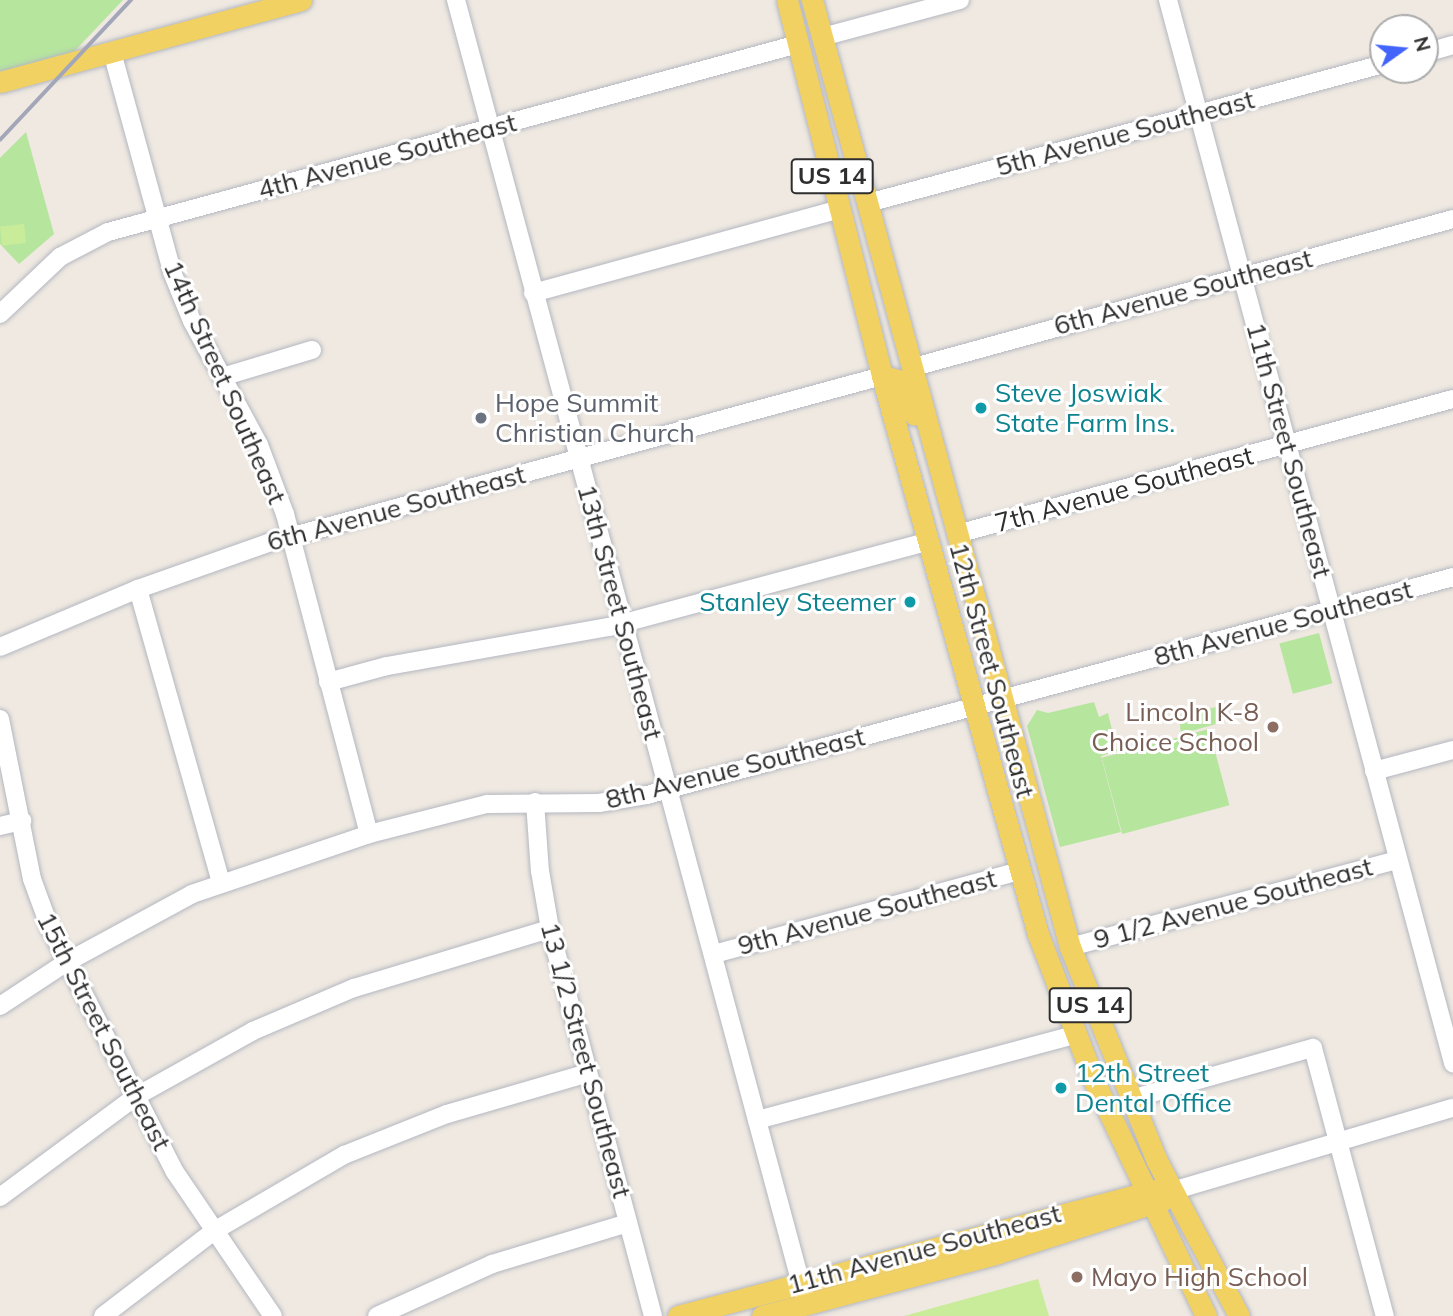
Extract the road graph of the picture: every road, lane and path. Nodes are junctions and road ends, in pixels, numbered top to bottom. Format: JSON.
{"nodes":[{"id":1,"x":301,"y":0,"type":"edge"},
{"id":2,"x":456,"y":0,"type":"edge"},
{"id":3,"x":787,"y":0,"type":"edge"},
{"id":4,"x":812,"y":0,"type":"edge"},
{"id":5,"x":960,"y":0,"type":"edge"},
{"id":6,"x":1168,"y":0,"type":"edge"},
{"id":7,"x":822,"y":37,"type":"junction"},
{"id":8,"x":798,"y":44,"type":"junction"},
{"id":9,"x":112,"y":52,"type":"junction"},
{"id":10,"x":1369,"y":68,"type":"edge"},
{"id":11,"x":0,"y":82,"type":"edge"},
{"id":12,"x":1198,"y":112,"type":"junction"},
{"id":13,"x":491,"y":127,"type":"junction"},
{"id":14,"x":868,"y":203,"type":"junction"},
{"id":15,"x":841,"y":209,"type":"junction"},
{"id":16,"x":157,"y":219,"type":"junction"},
{"id":17,"x":1453,"y":219,"type":"edge"},
{"id":18,"x":1242,"y":276,"type":"junction"},
{"id":19,"x":859,"y":286,"type":"junction"},
{"id":20,"x":533,"y":293,"type":"junction"},
{"id":21,"x":0,"y":314,"type":"edge"},
{"id":22,"x":312,"y":350,"type":"dead end"},
{"id":23,"x":914,"y":367,"type":"junction"},
{"id":24,"x":882,"y":376,"type":"junction"},
{"id":25,"x":222,"y":377,"type":"junction"},
{"id":26,"x":1453,"y":399,"type":"edge"},
{"id":27,"x":1288,"y":444,"type":"junction"},
{"id":28,"x":578,"y":458,"type":"junction"},
{"id":29,"x":937,"y":458,"type":"junction"},
{"id":30,"x":957,"y":534,"type":"junction"},
{"id":31,"x":292,"y":536,"type":"junction"},
{"id":32,"x":927,"y":542,"type":"junction"},
{"id":33,"x":1453,"y":577,"type":"edge"},
{"id":34,"x":138,"y":589,"type":"junction"},
{"id":35,"x":1331,"y":611,"type":"junction"},
{"id":36,"x":623,"y":624,"type":"junction"},
{"id":37,"x":0,"y":647,"type":"edge"},
{"id":38,"x":328,"y":682,"type":"junction"},
{"id":39,"x":1000,"y":699,"type":"junction"},
{"id":40,"x":975,"y":706,"type":"junction"},
{"id":41,"x":0,"y":719,"type":"edge"},
{"id":42,"x":1453,"y":750,"type":"edge"},
{"id":43,"x":1374,"y":771,"type":"junction"},
{"id":44,"x":668,"y":790,"type":"junction"},
{"id":45,"x":535,"y":802,"type":"junction"},
{"id":46,"x":22,"y":821,"type":"junction"},
{"id":47,"x":0,"y":825,"type":"edge"},
{"id":48,"x":369,"y":834,"type":"junction"},
{"id":49,"x":1397,"y":860,"type":"junction"},
{"id":50,"x":1019,"y":871,"type":"junction"},
{"id":51,"x":221,"y":882,"type":"junction"},
{"id":52,"x":551,"y":929,"type":"junction"},
{"id":53,"x":1070,"y":947,"type":"junction"},
{"id":54,"x":715,"y":954,"type":"junction"},
{"id":55,"x":67,"y":962,"type":"junction"},
{"id":56,"x":0,"y":1006,"type":"edge"},
{"id":57,"x":1074,"y":1035,"type":"junction"},
{"id":58,"x":1453,"y":1063,"type":"edge"},
{"id":59,"x":588,"y":1073,"type":"junction"},
{"id":60,"x":135,"y":1097,"type":"junction"},
{"id":61,"x":1130,"y":1099,"type":"junction"},
{"id":62,"x":1453,"y":1108,"type":"edge"},
{"id":63,"x":757,"y":1121,"type":"junction"},
{"id":64,"x":1338,"y":1140,"type":"junction"},
{"id":65,"x":1172,"y":1191,"type":"junction"},
{"id":66,"x":0,"y":1198,"type":"edge"},
{"id":67,"x":1148,"y":1199,"type":"junction"},
{"id":68,"x":628,"y":1223,"type":"junction"},
{"id":69,"x":214,"y":1231,"type":"junction"},
{"id":70,"x":800,"y":1282,"type":"junction"},
{"id":71,"x":806,"y":1304,"type":"junction"},
{"id":72,"x":103,"y":1316,"type":"edge"},
{"id":73,"x":273,"y":1316,"type":"edge"},
{"id":74,"x":377,"y":1316,"type":"edge"},
{"id":75,"x":653,"y":1316,"type":"edge"},
{"id":76,"x":678,"y":1316,"type":"edge"},
{"id":77,"x":762,"y":1316,"type":"edge"},
{"id":78,"x":1206,"y":1316,"type":"edge"},
{"id":79,"x":1239,"y":1316,"type":"edge"},
{"id":80,"x":1385,"y":1316,"type":"edge"}],
"edges":[{"from":1,"to":9,"type":"main road"},
{"from":2,"to":13,"type":"street","name":"13th Street Southeast"},
{"from":3,"to":8,"type":"main road","name":"12th Street Southeast","number":"US 14"},
{"from":4,"to":7,"type":"main road","name":"12th Street Southeast","number":"US 14"},
{"from":5,"to":7,"type":"street"},
{"from":6,"to":12,"type":"street","name":"11th Street Southeast"},
{"from":7,"to":14,"type":"main road","name":"12th Street Southeast","number":"US 14"},
{"from":8,"to":13,"type":"street","name":"4th Avenue Southeast"},
{"from":8,"to":15,"type":"main road","name":"12th Street Southeast","number":"US 14"},
{"from":9,"to":11,"type":"main road"},
{"from":9,"to":16,"type":"street","name":"14th Street Southeast"},
{"from":10,"to":12,"type":"street","name":"5th Avenue Southeast"},
{"from":12,"to":14,"type":"street","name":"5th Avenue Southeast"},
{"from":12,"to":18,"type":"street","name":"11th Street Southeast"},
{"from":13,"to":16,"type":"street","name":"4th Avenue Southeast"},
{"from":13,"to":20,"type":"street","name":"13th Street Southeast"},
{"from":14,"to":23,"type":"main road","name":"12th Street Southeast","number":"US 14"},
{"from":15,"to":19,"type":"main road","name":"12th Street Southeast","number":"US 14"},
{"from":15,"to":20,"type":"street"},
{"from":16,"to":21,"type":"street","name":"4th Avenue Southeast"},
{"from":16,"to":25,"type":"street","name":"14th Street Southeast"},
{"from":17,"to":18,"type":"street","name":"6th Avenue Southeast"},
{"from":18,"to":23,"type":"street","name":"6th Avenue Southeast"},
{"from":18,"to":27,"type":"street","name":"11th Street Southeast"},
{"from":19,"to":23,"type":"main road"},
{"from":19,"to":24,"type":"main road","name":"12th Street Southeast","number":"US 14"},
{"from":20,"to":28,"type":"street","name":"13th Street Southeast"},
{"from":22,"to":25,"type":"street"},
{"from":23,"to":29,"type":"main road","name":"12th Street Southeast","number":"US 14"},
{"from":24,"to":28,"type":"street","name":"6th Avenue Southeast"},
{"from":24,"to":29,"type":"main road"},
{"from":24,"to":32,"type":"main road","name":"12th Street Southeast","number":"US 14"},
{"from":25,"to":31,"type":"street","name":"14th Street Southeast"},
{"from":26,"to":27,"type":"street","name":"7th Avenue Southeast"},
{"from":27,"to":30,"type":"street","name":"7th Avenue Southeast"},
{"from":27,"to":35,"type":"street","name":"11th Street Southeast"},
{"from":28,"to":31,"type":"street","name":"6th Avenue Southeast"},
{"from":28,"to":36,"type":"street","name":"13th Street Southeast"},
{"from":29,"to":30,"type":"main road","name":"12th Street Southeast","number":"US 14"},
{"from":30,"to":39,"type":"main road","name":"12th Street Southeast","number":"US 14"},
{"from":31,"to":34,"type":"street","name":"6th Avenue Southeast"},
{"from":31,"to":38,"type":"street","name":"14th Street Southeast"},
{"from":32,"to":36,"type":"street"},
{"from":32,"to":40,"type":"main road","name":"12th Street Southeast","number":"US 14"},
{"from":33,"to":35,"type":"street","name":"8th Avenue Southeast"},
{"from":34,"to":37,"type":"street","name":"6th Avenue Southeast"},
{"from":34,"to":51,"type":"street"},
{"from":35,"to":39,"type":"street","name":"8th Avenue Southeast"},
{"from":35,"to":43,"type":"street","name":"11th Street Southeast"},
{"from":36,"to":38,"type":"street"},
{"from":36,"to":44,"type":"street","name":"13th Street Southeast"},
{"from":38,"to":48,"type":"street","name":"14th Street Southeast"},
{"from":39,"to":40,"type":"street","name":"8th Avenue Southeast"},
{"from":39,"to":53,"type":"main road","name":"12th Street Southeast","number":"US 14"},
{"from":40,"to":44,"type":"street","name":"8th Avenue Southeast"},
{"from":40,"to":50,"type":"main road","name":"12th Street Southeast","number":"US 14"},
{"from":41,"to":46,"type":"street","name":"15th Street Southeast"},
{"from":42,"to":43,"type":"street"},
{"from":43,"to":49,"type":"street","name":"11th Street Southeast"},
{"from":44,"to":45,"type":"street","name":"8th Avenue Southeast"},
{"from":44,"to":54,"type":"street","name":"13th Street Southeast"},
{"from":45,"to":48,"type":"street","name":"8th Avenue Southeast"},
{"from":45,"to":52,"type":"street","name":"13 1/2 Street Southeast"},
{"from":46,"to":47,"type":"street"},
{"from":46,"to":55,"type":"street","name":"15th Street Southeast"},
{"from":48,"to":51,"type":"street","name":"8th Avenue Southeast"},
{"from":49,"to":53,"type":"street","name":"9 1/2 Avenue Southeast"},
{"from":49,"to":58,"type":"street","name":"11th Street Southeast"},
{"from":50,"to":54,"type":"street","name":"9th Avenue Southeast"},
{"from":50,"to":57,"type":"main road","name":"12th Street Southeast","number":"US 14"},
{"from":51,"to":55,"type":"street","name":"8th Avenue Southeast"},
{"from":52,"to":59,"type":"street","name":"13 1/2 Street Southeast"},
{"from":52,"to":60,"type":"street"},
{"from":53,"to":61,"type":"main road","name":"12th Street Southeast","number":"US 14"},
{"from":54,"to":63,"type":"street","name":"13th Street Southeast"},
{"from":55,"to":56,"type":"street","name":"8th Avenue Southeast"},
{"from":55,"to":60,"type":"street","name":"15th Street Southeast"},
{"from":57,"to":63,"type":"street"},
{"from":57,"to":67,"type":"main road","name":"12th Street Southeast","number":"US 14"},
{"from":59,"to":68,"type":"street","name":"13 1/2 Street Southeast"},
{"from":59,"to":69,"type":"street"},
{"from":60,"to":66,"type":"street"},
{"from":60,"to":69,"type":"street","name":"15th Street Southeast"},
{"from":61,"to":64,"type":"street"},
{"from":61,"to":65,"type":"main road","name":"12th Street Southeast","number":"US 14"},
{"from":62,"to":64,"type":"street","name":"11th Avenue Southeast"},
{"from":63,"to":70,"type":"street","name":"13th Street Southeast"},
{"from":64,"to":65,"type":"street","name":"11th Avenue Southeast"},
{"from":64,"to":80,"type":"street"},
{"from":65,"to":67,"type":"main road","name":"11th Avenue Southeast"},
{"from":65,"to":79,"type":"main road","name":"12th Street Southeast","number":"US 14"},
{"from":67,"to":70,"type":"main road","name":"11th Avenue Southeast"},
{"from":67,"to":71,"type":"main road","name":"11th Avenue Southeast"},
{"from":67,"to":78,"type":"main road","name":"12th Street Southeast","number":"US 14"},
{"from":68,"to":74,"type":"street"},
{"from":68,"to":75,"type":"street","name":"13 1/2 Street Southeast"},
{"from":69,"to":72,"type":"street"},
{"from":69,"to":73,"type":"street","name":"15th Street Southeast"},
{"from":70,"to":71,"type":"street","name":"13th Street Southeast"},
{"from":70,"to":76,"type":"main road","name":"11th Avenue Southeast"},
{"from":71,"to":77,"type":"main road","name":"11th Avenue Southeast"}]}
